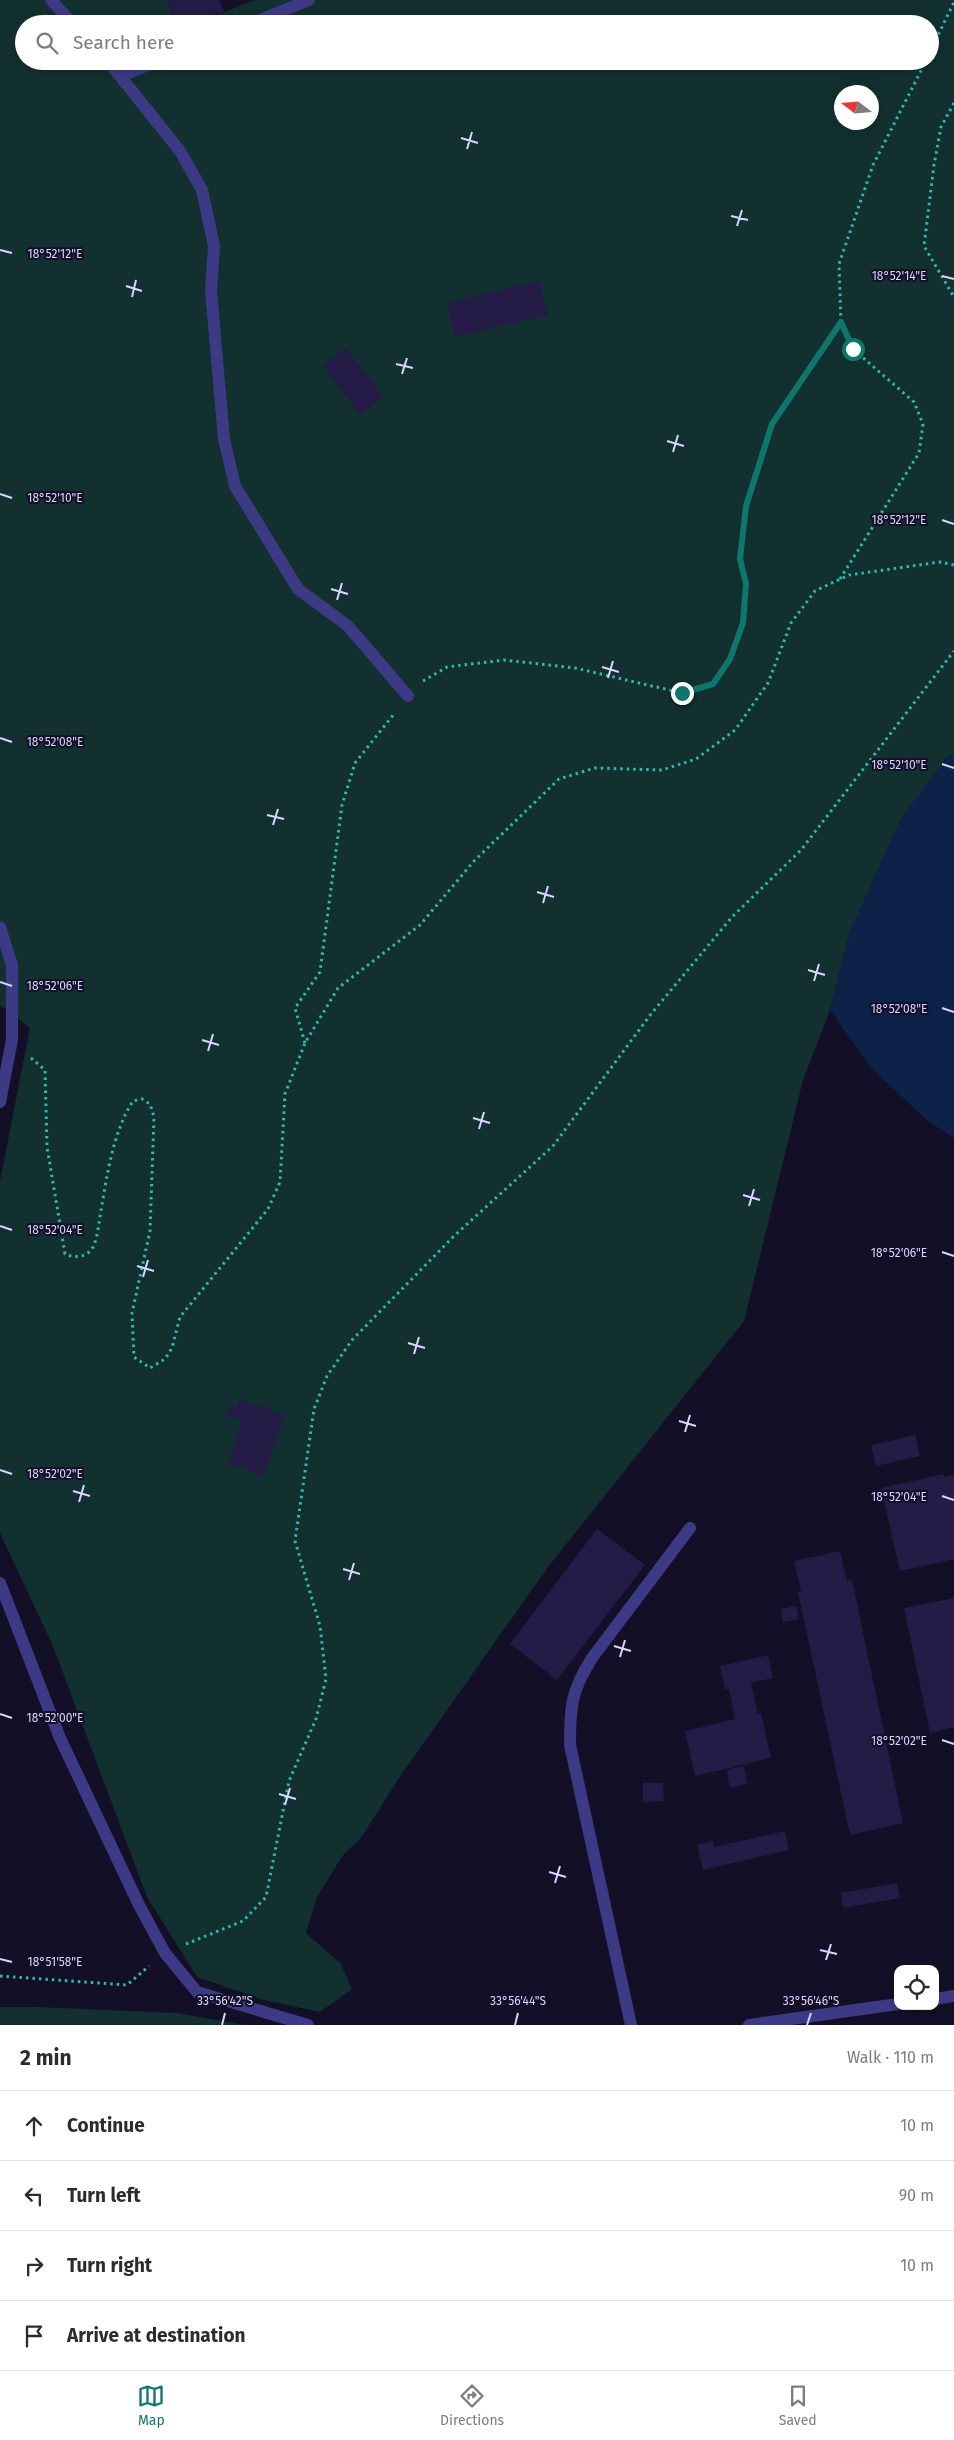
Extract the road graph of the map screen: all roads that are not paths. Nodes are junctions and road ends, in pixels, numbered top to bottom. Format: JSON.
{"nodes":[{"id":1,"x":51,"y":0,"type":"edge"},
{"id":2,"x":309,"y":0,"type":"edge"},
{"id":3,"x":65,"y":15,"type":"edge"},
{"id":4,"x":272,"y":15,"type":"edge"},
{"id":5,"x":116,"y":70,"type":"edge"},
{"id":6,"x":136,"y":70,"type":"edge"},
{"id":7,"x":121,"y":76,"type":"junction"},
{"id":8,"x":408,"y":696,"type":"road end"},
{"id":9,"x":0,"y":927,"type":"edge"},
{"id":10,"x":0,"y":1102,"type":"edge"},
{"id":11,"x":690,"y":1528,"type":"dead end"},
{"id":12,"x":0,"y":1583,"type":"edge"},
{"id":13,"x":954,"y":1996,"type":"edge"},
{"id":14,"x":939,"y":1998,"type":"edge"},
{"id":15,"x":894,"y":2005,"type":"edge"},
{"id":16,"x":308,"y":2025,"type":"edge"},
{"id":17,"x":631,"y":2025,"type":"edge"},
{"id":18,"x":749,"y":2025,"type":"edge"}],
"edges":[{"from":1,"to":3,"type":"street"},
{"from":2,"to":4,"type":"street"},
{"from":5,"to":7,"type":"street"},
{"from":6,"to":7,"type":"street"},
{"from":7,"to":8,"type":"street"},
{"from":9,"to":10,"type":"street"},
{"from":11,"to":17,"type":"street"},
{"from":12,"to":16,"type":"street"},
{"from":13,"to":14,"type":"street"},
{"from":15,"to":18,"type":"street"}]}
